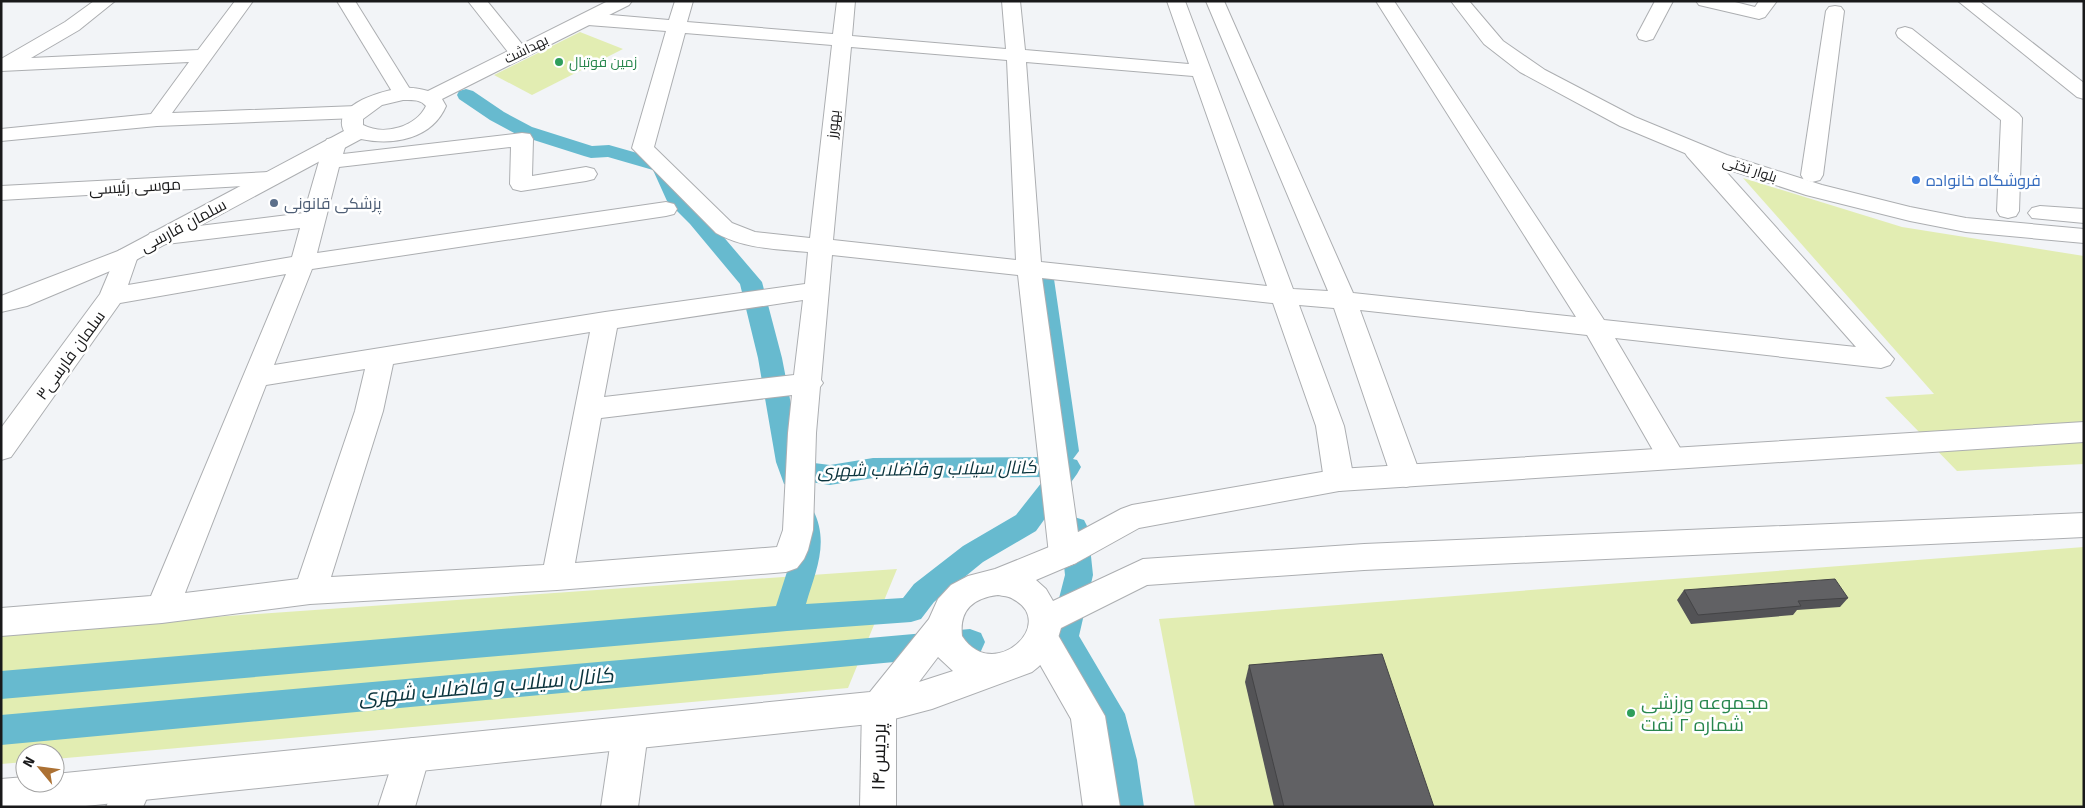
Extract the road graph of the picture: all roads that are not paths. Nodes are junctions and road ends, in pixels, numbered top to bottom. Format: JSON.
{"nodes":[{"id":1,"x":106,"y":1,"type":"edge"},
{"id":2,"x":244,"y":1,"type":"edge"},
{"id":3,"x":346,"y":1,"type":"edge"},
{"id":4,"x":623,"y":1,"type":"edge"},
{"id":5,"x":684,"y":1,"type":"edge"},
{"id":6,"x":846,"y":1,"type":"edge"},
{"id":7,"x":998,"y":1,"type":"edge"},
{"id":8,"x":1011,"y":1,"type":"edge"},
{"id":9,"x":1176,"y":1,"type":"edge"},
{"id":10,"x":1215,"y":1,"type":"edge"},
{"id":11,"x":1385,"y":1,"type":"edge"},
{"id":12,"x":1460,"y":1,"type":"edge"},
{"id":13,"x":1483,"y":1,"type":"edge"},
{"id":14,"x":1664,"y":1,"type":"edge"},
{"id":15,"x":1705,"y":1,"type":"edge"},
{"id":16,"x":1768,"y":1,"type":"edge"},
{"id":17,"x":1967,"y":1,"type":"edge"},
{"id":18,"x":1989,"y":1,"type":"edge"},
{"id":19,"x":480,"y":2,"type":"edge"},
{"id":20,"x":1835,"y":11,"type":"dead end"},
{"id":21,"x":588,"y":19,"type":"junction"},
{"id":22,"x":678,"y":27,"type":"junction"},
{"id":23,"x":1905,"y":33,"type":"dead end"},
{"id":24,"x":1646,"y":35,"type":"dead end"},
{"id":25,"x":842,"y":40,"type":"junction"},
{"id":26,"x":519,"y":53,"type":"junction"},
{"id":27,"x":1010,"y":55,"type":"junction"},
{"id":28,"x":204,"y":56,"type":"junction"},
{"id":29,"x":3,"y":65,"type":"edge"},
{"id":30,"x":1201,"y":71,"type":"junction"},
{"id":31,"x":2084,"y":74,"type":"edge"},
{"id":32,"x":2084,"y":93,"type":"edge"},
{"id":33,"x":403,"y":94,"type":"junction"},
{"id":34,"x":429,"y":98,"type":"junction"},
{"id":35,"x":157,"y":120,"type":"junction"},
{"id":36,"x":1,"y":135,"type":"edge"},
{"id":37,"x":345,"y":138,"type":"junction"},
{"id":38,"x":1695,"y":151,"type":"junction"},
{"id":39,"x":586,"y":174,"type":"dead end"},
{"id":40,"x":1812,"y":175,"type":"junction"},
{"id":41,"x":269,"y":179,"type":"junction"},
{"id":42,"x":1,"y":193,"type":"edge"},
{"id":43,"x":666,"y":209,"type":"dead end"},
{"id":44,"x":2008,"y":211,"type":"junction"},
{"id":45,"x":2084,"y":216,"type":"edge"},
{"id":46,"x":315,"y":219,"type":"junction"},
{"id":47,"x":2084,"y":236,"type":"edge"},
{"id":48,"x":158,"y":238,"type":"junction"},
{"id":49,"x":821,"y":246,"type":"junction"},
{"id":50,"x":126,"y":256,"type":"junction"},
{"id":51,"x":302,"y":262,"type":"junction"},
{"id":52,"x":1029,"y":269,"type":"junction"},
{"id":53,"x":816,"y":290,"type":"junction"},
{"id":54,"x":112,"y":296,"type":"junction"},
{"id":55,"x":1282,"y":296,"type":"junction"},
{"id":56,"x":1344,"y":300,"type":"junction"},
{"id":57,"x":1,"y":304,"type":"edge"},
{"id":58,"x":606,"y":321,"type":"junction"},
{"id":59,"x":1595,"y":328,"type":"junction"},
{"id":60,"x":381,"y":357,"type":"junction"},
{"id":61,"x":256,"y":377,"type":"junction"},
{"id":62,"x":809,"y":383,"type":"junction"},
{"id":63,"x":589,"y":409,"type":"junction"},
{"id":64,"x":2084,"y":432,"type":"edge"},
{"id":65,"x":1,"y":449,"type":"edge"},
{"id":66,"x":1672,"y":458,"type":"junction"},
{"id":67,"x":1406,"y":476,"type":"junction"},
{"id":68,"x":1339,"y":480,"type":"junction"},
{"id":69,"x":2084,"y":525,"type":"edge"},
{"id":70,"x":1064,"y":554,"type":"junction"},
{"id":71,"x":557,"y":577,"type":"junction"},
{"id":72,"x":998,"y":582,"type":"junction"},
{"id":73,"x":310,"y":591,"type":"junction"},
{"id":74,"x":162,"y":609,"type":"junction"},
{"id":75,"x":1,"y":622,"type":"edge"},
{"id":76,"x":944,"y":624,"type":"junction"},
{"id":77,"x":1044,"y":630,"type":"junction"},
{"id":78,"x":1009,"y":667,"type":"junction"},
{"id":79,"x":879,"y":707,"type":"junction"},
{"id":80,"x":630,"y":733,"type":"junction"},
{"id":81,"x":412,"y":755,"type":"junction"},
{"id":82,"x":129,"y":795,"type":"edge"},
{"id":83,"x":1,"y":797,"type":"edge"},
{"id":84,"x":396,"y":807,"type":"edge"},
{"id":85,"x":619,"y":807,"type":"edge"},
{"id":86,"x":878,"y":807,"type":"edge"},
{"id":87,"x":1102,"y":807,"type":"edge"}],
"edges":[{"from":1,"to":29,"type":"street"},
{"from":2,"to":28,"type":"street"},
{"from":3,"to":33,"type":"street"},
{"from":4,"to":21,"type":"street","name":"بهداشت"},
{"from":5,"to":22,"type":"street"},
{"from":6,"to":25,"type":"street","name":"بهورز"},
{"from":7,"to":27,"type":"street"},
{"from":8,"to":27,"type":"street"},
{"from":9,"to":30,"type":"street"},
{"from":10,"to":56,"type":"street"},
{"from":11,"to":59,"type":"street"},
{"from":12,"to":38,"type":"street","name":"بلوار تختی"},
{"from":13,"to":40,"type":"street","name":"بلوار تختی"},
{"from":14,"to":24,"type":"street"},
{"from":15,"to":16,"type":"street"},
{"from":17,"to":32,"type":"street"},
{"from":18,"to":31,"type":"street"},
{"from":19,"to":26,"type":"street"},
{"from":20,"to":40,"type":"street"},
{"from":21,"to":22,"type":"street"},
{"from":21,"to":26,"type":"street","name":"بهداشت"},
{"from":22,"to":25,"type":"street"},
{"from":22,"to":49,"type":"street"},
{"from":23,"to":44,"type":"street"},
{"from":25,"to":27,"type":"street"},
{"from":25,"to":49,"type":"street","name":"بهورز"},
{"from":26,"to":34,"type":"street","name":"بهداشت"},
{"from":27,"to":30,"type":"street"},
{"from":27,"to":52,"type":"street"},
{"from":28,"to":29,"type":"street"},
{"from":28,"to":35,"type":"street"},
{"from":30,"to":55,"type":"street"},
{"from":33,"to":34,"type":"street"},
{"from":33,"to":37,"type":"street","name":"سلمان فارسی"},
{"from":34,"to":37,"type":"street"},
{"from":35,"to":36,"type":"street"},
{"from":35,"to":37,"type":"street"},
{"from":37,"to":39,"type":"street"},
{"from":37,"to":41,"type":"street","name":"سلمان فارسی"},
{"from":37,"to":46,"type":"street"},
{"from":38,"to":47,"type":"street","name":"بلوار تختی"},
{"from":38,"to":59,"type":"street"},
{"from":40,"to":44,"type":"street","name":"بلوار تختی"},
{"from":41,"to":42,"type":"street","name":"موسی رئیسی"},
{"from":41,"to":48,"type":"street","name":"سلمان فارسی"},
{"from":43,"to":51,"type":"street"},
{"from":44,"to":45,"type":"street","name":"بلوار تختی"},
{"from":46,"to":48,"type":"street"},
{"from":46,"to":51,"type":"street"},
{"from":48,"to":50,"type":"street","name":"سلمان فارسی"},
{"from":49,"to":52,"type":"street"},
{"from":49,"to":53,"type":"street","name":"بهورز"},
{"from":50,"to":54,"type":"street","name":"سلمان فارسی۳"},
{"from":50,"to":57,"type":"street","name":"سلمان فارسی"},
{"from":51,"to":54,"type":"street"},
{"from":51,"to":61,"type":"street"},
{"from":52,"to":55,"type":"street"},
{"from":52,"to":70,"type":"street"},
{"from":53,"to":58,"type":"street"},
{"from":53,"to":62,"type":"street","name":"بهورز"},
{"from":54,"to":65,"type":"street","name":"سلمان فارسی۳"},
{"from":55,"to":56,"type":"street"},
{"from":55,"to":68,"type":"street"},
{"from":56,"to":59,"type":"street"},
{"from":56,"to":67,"type":"street"},
{"from":58,"to":60,"type":"street"},
{"from":58,"to":63,"type":"street"},
{"from":59,"to":66,"type":"street"},
{"from":60,"to":61,"type":"street"},
{"from":60,"to":73,"type":"street"},
{"from":61,"to":74,"type":"street"},
{"from":62,"to":63,"type":"street"},
{"from":62,"to":71,"type":"street","name":"بهورز"},
{"from":63,"to":71,"type":"street"},
{"from":64,"to":66,"type":"street"},
{"from":66,"to":67,"type":"street"},
{"from":67,"to":68,"type":"street"},
{"from":68,"to":70,"type":"street"},
{"from":69,"to":77,"type":"street"},
{"from":70,"to":72,"type":"street"},
{"from":71,"to":73,"type":"street","name":"بهورز"},
{"from":72,"to":76,"type":"street"},
{"from":72,"to":77,"type":"street"},
{"from":73,"to":74,"type":"street","name":"بهورز"},
{"from":74,"to":75,"type":"street","name":"بهورز"},
{"from":76,"to":78,"type":"street"},
{"from":76,"to":79,"type":"street"},
{"from":77,"to":78,"type":"street"},
{"from":77,"to":87,"type":"street"},
{"from":78,"to":79,"type":"street"},
{"from":79,"to":80,"type":"street"},
{"from":79,"to":86,"type":"street","name":"پردیس۱۴"},
{"from":80,"to":81,"type":"street"},
{"from":80,"to":85,"type":"street"},
{"from":81,"to":82,"type":"street"},
{"from":81,"to":84,"type":"street"},
{"from":82,"to":83,"type":"street"}]}
